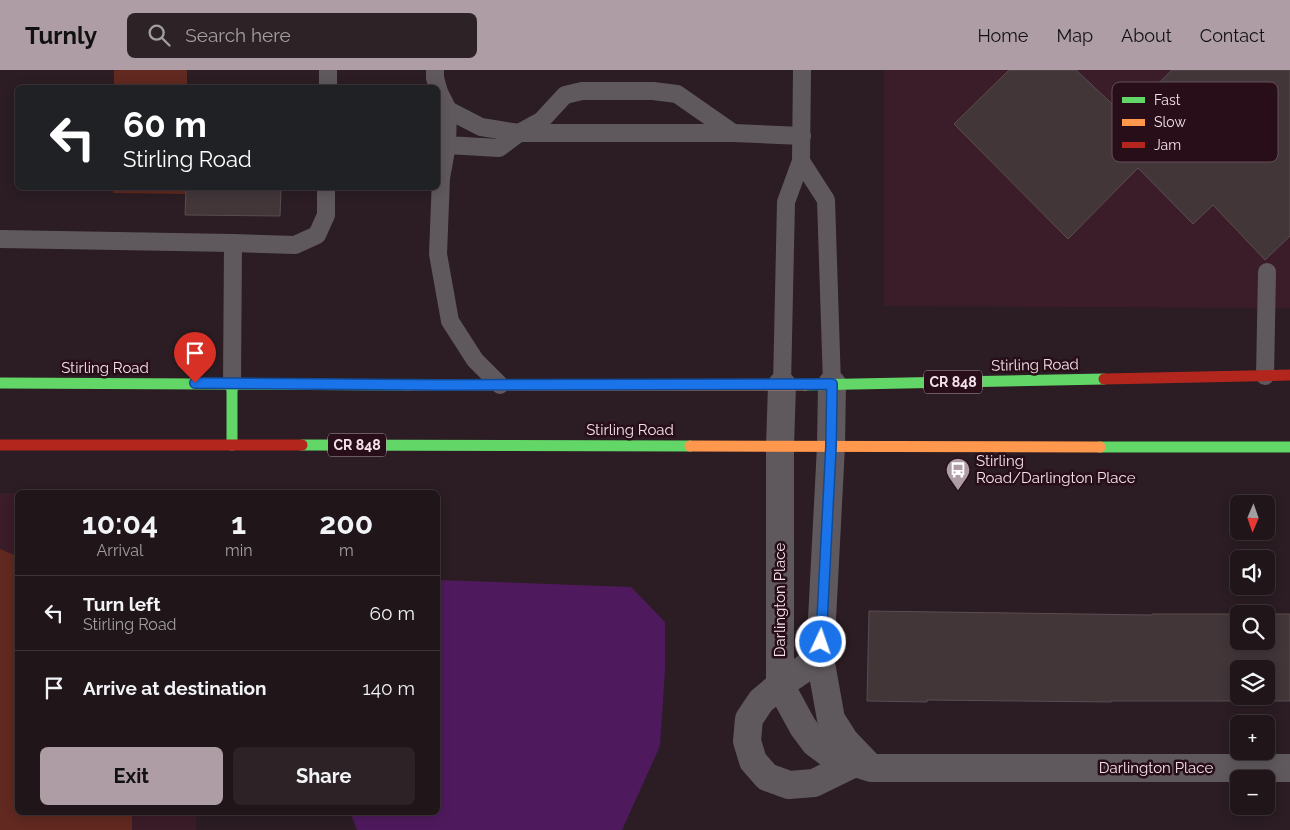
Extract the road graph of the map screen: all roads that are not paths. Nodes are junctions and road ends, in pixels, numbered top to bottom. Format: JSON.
{"nodes":[{"id":1,"x":328,"y":70,"type":"edge"},
{"id":2,"x":802,"y":70,"type":"edge"},
{"id":3,"x":328,"y":85,"type":"edge"},
{"id":4,"x":440,"y":94,"type":"edge"},
{"id":5,"x":448,"y":110,"type":"junction"},
{"id":6,"x":519,"y":133,"type":"junction"},
{"id":7,"x":733,"y":133,"type":"junction"},
{"id":8,"x":802,"y":136,"type":"junction"},
{"id":9,"x":448,"y":145,"type":"junction"},
{"id":10,"x":801,"y":161,"type":"junction"},
{"id":11,"x":440,"y":173,"type":"edge"},
{"id":12,"x":326,"y":190,"type":"edge"},
{"id":13,"x":439,"y":190,"type":"edge"},
{"id":14,"x":0,"y":239,"type":"edge"},
{"id":15,"x":233,"y":243,"type":"junction"},
{"id":16,"x":1267,"y":272,"type":"dead end"},
{"id":17,"x":1290,"y":375,"type":"edge"},
{"id":18,"x":1266,"y":376,"type":"junction"},
{"id":19,"x":0,"y":382,"type":"edge"},
{"id":20,"x":232,"y":384,"type":"junction"},
{"id":21,"x":832,"y":384,"type":"junction"},
{"id":22,"x":500,"y":385,"type":"junction"},
{"id":23,"x":782,"y":385,"type":"junction"},
{"id":24,"x":0,"y":445,"type":"edge"},
{"id":25,"x":232,"y":445,"type":"junction"},
{"id":26,"x":780,"y":446,"type":"junction"},
{"id":27,"x":831,"y":446,"type":"junction"},
{"id":28,"x":1290,"y":447,"type":"edge"},
{"id":29,"x":824,"y":566,"type":"junction"},
{"id":30,"x":780,"y":596,"type":"junction"},
{"id":31,"x":820,"y":658,"type":"junction"},
{"id":32,"x":780,"y":685,"type":"junction"},
{"id":33,"x":863,"y":766,"type":"junction"},
{"id":34,"x":1290,"y":768,"type":"edge"}],
"edges":[{"from":1,"to":3,"type":"lane"},
{"from":2,"to":8,"type":"lane"},
{"from":4,"to":5,"type":"lane"},
{"from":5,"to":6,"type":"lane"},
{"from":5,"to":9,"type":"lane"},
{"from":6,"to":7,"type":"lane"},
{"from":6,"to":7,"type":"lane"},
{"from":6,"to":9,"type":"lane"},
{"from":7,"to":8,"type":"lane"},
{"from":8,"to":10,"type":"lane"},
{"from":9,"to":11,"type":"lane"},
{"from":10,"to":21,"type":"lane"},
{"from":10,"to":23,"type":"lane"},
{"from":12,"to":15,"type":"lane"},
{"from":13,"to":22,"type":"lane"},
{"from":14,"to":15,"type":"lane"},
{"from":15,"to":20,"type":"lane"},
{"from":16,"to":18,"type":"lane"},
{"from":17,"to":18,"type":"main road","name":"Stirling Road","number":"CR 848"},
{"from":18,"to":21,"type":"main road","name":"Stirling Road","number":"CR 848"},
{"from":19,"to":20,"type":"main road","name":"Stirling Road","number":"CR 848"},
{"from":20,"to":22,"type":"main road","name":"Stirling Road","number":"CR 848"},
{"from":20,"to":25,"type":"main road"},
{"from":21,"to":23,"type":"main road","name":"Stirling Road","number":"CR 848"},
{"from":21,"to":27,"type":"street"},
{"from":22,"to":23,"type":"main road","name":"Stirling Road","number":"CR 848"},
{"from":23,"to":26,"type":"street","name":"Darlington Place"},
{"from":24,"to":25,"type":"main road","name":"Stirling Road","number":"CR 848"},
{"from":25,"to":26,"type":"main road","name":"Stirling Road","number":"CR 848"},
{"from":26,"to":27,"type":"main road","name":"Stirling Road","number":"CR 848"},
{"from":26,"to":30,"type":"street","name":"Darlington Place"},
{"from":27,"to":28,"type":"main road","name":"Stirling Road","number":"CR 848"},
{"from":27,"to":29,"type":"street"},
{"from":29,"to":30,"type":"street"},
{"from":29,"to":31,"type":"street"},
{"from":30,"to":32,"type":"street","name":"Darlington Place"},
{"from":31,"to":32,"type":"street"},
{"from":31,"to":33,"type":"street"},
{"from":32,"to":33,"type":"street","name":"Darlington Place"},
{"from":32,"to":33,"type":"street"},
{"from":33,"to":34,"type":"street","name":"Darlington Place"}]}
